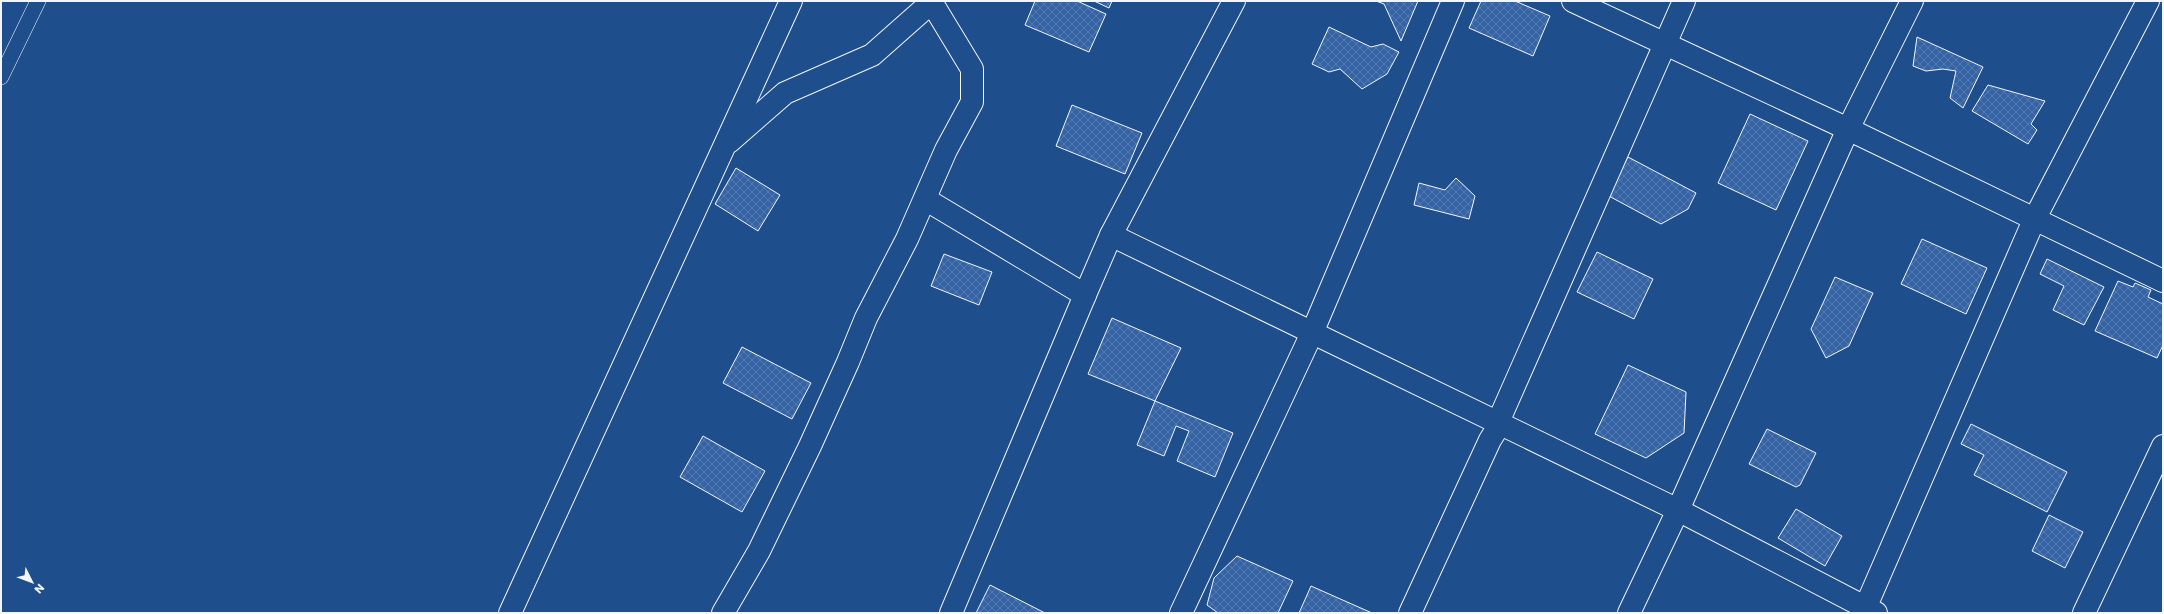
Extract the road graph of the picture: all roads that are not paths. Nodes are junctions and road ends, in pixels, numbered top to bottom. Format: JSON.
{"nodes":[{"id":1,"x":38,"y":1,"type":"edge"},
{"id":2,"x":792,"y":1,"type":"edge"},
{"id":3,"x":1234,"y":1,"type":"edge"},
{"id":4,"x":1452,"y":1,"type":"edge"},
{"id":5,"x":1573,"y":1,"type":"edge"},
{"id":6,"x":1684,"y":1,"type":"edge"},
{"id":7,"x":1912,"y":1,"type":"edge"},
{"id":8,"x":2148,"y":1,"type":"edge"},
{"id":9,"x":933,"y":2,"type":"edge"},
{"id":10,"x":1665,"y":45,"type":"junction"},
{"id":11,"x":1,"y":77,"type":"edge"},
{"id":12,"x":1848,"y":129,"type":"junction"},
{"id":13,"x":724,"y":147,"type":"junction"},
{"id":14,"x":925,"y":199,"type":"junction"},
{"id":15,"x":2034,"y":220,"type":"junction"},
{"id":16,"x":1111,"y":235,"type":"junction"},
{"id":17,"x":2163,"y":281,"type":"edge"},
{"id":18,"x":1085,"y":295,"type":"junction"},
{"id":19,"x":1312,"y":333,"type":"junction"},
{"id":20,"x":1500,"y":424,"type":"junction"},
{"id":21,"x":2163,"y":446,"type":"edge"},
{"id":22,"x":1678,"y":510,"type":"junction"},
{"id":23,"x":1868,"y":611,"type":"edge"},
{"id":24,"x":510,"y":613,"type":"edge"},
{"id":25,"x":724,"y":613,"type":"edge"},
{"id":26,"x":951,"y":613,"type":"edge"},
{"id":27,"x":1181,"y":613,"type":"edge"},
{"id":28,"x":1410,"y":613,"type":"edge"},
{"id":29,"x":1629,"y":613,"type":"edge"},
{"id":30,"x":2084,"y":613,"type":"edge"}],
"edges":[{"from":1,"to":11,"type":"lane"},
{"from":2,"to":13,"type":"street"},
{"from":3,"to":16,"type":"street"},
{"from":4,"to":19,"type":"street"},
{"from":5,"to":10,"type":"street"},
{"from":6,"to":10,"type":"street"},
{"from":7,"to":12,"type":"street"},
{"from":8,"to":15,"type":"street"},
{"from":9,"to":13,"type":"street"},
{"from":9,"to":14,"type":"street"},
{"from":10,"to":12,"type":"street"},
{"from":10,"to":20,"type":"street"},
{"from":12,"to":15,"type":"street"},
{"from":12,"to":22,"type":"street"},
{"from":13,"to":24,"type":"street"},
{"from":14,"to":18,"type":"street"},
{"from":14,"to":25,"type":"street"},
{"from":15,"to":17,"type":"street"},
{"from":15,"to":23,"type":"street"},
{"from":16,"to":18,"type":"street"},
{"from":16,"to":19,"type":"street"},
{"from":18,"to":26,"type":"street"},
{"from":19,"to":20,"type":"street"},
{"from":19,"to":27,"type":"street"},
{"from":20,"to":22,"type":"street"},
{"from":20,"to":28,"type":"street"},
{"from":21,"to":30,"type":"street"},
{"from":22,"to":23,"type":"street"},
{"from":22,"to":29,"type":"street"}]}
